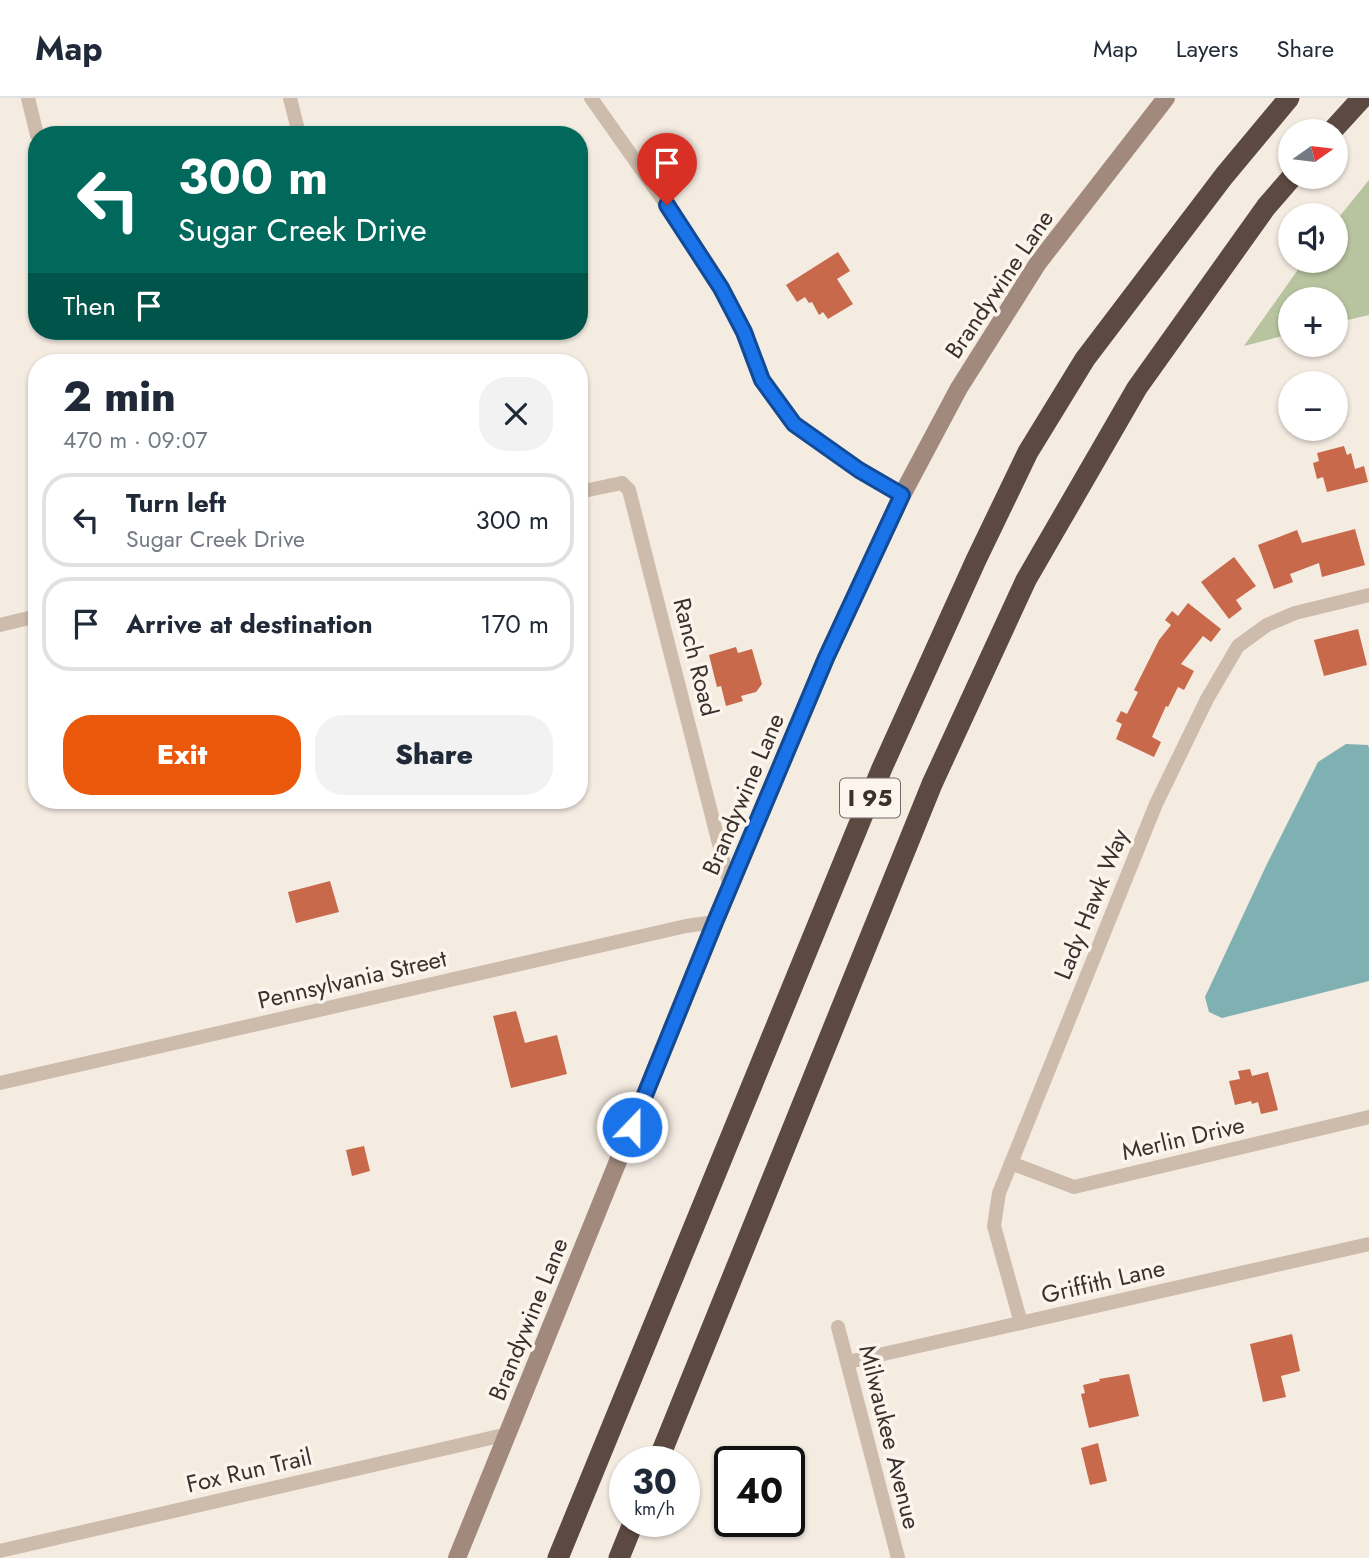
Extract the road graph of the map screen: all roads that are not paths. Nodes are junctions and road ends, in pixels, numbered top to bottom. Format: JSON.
{"nodes":[{"id":1,"x":28,"y":98,"type":"edge"},
{"id":2,"x":290,"y":98,"type":"edge"},
{"id":3,"x":591,"y":98,"type":"edge"},
{"id":4,"x":1166,"y":98,"type":"edge"},
{"id":5,"x":1289,"y":98,"type":"edge"},
{"id":6,"x":1362,"y":98,"type":"edge"},
{"id":7,"x":1343,"y":119,"type":"edge"},
{"id":8,"x":35,"y":126,"type":"edge"},
{"id":9,"x":297,"y":126,"type":"edge"},
{"id":10,"x":1282,"y":189,"type":"edge"},
{"id":11,"x":588,"y":490,"type":"edge"},
{"id":12,"x":902,"y":495,"type":"junction"},
{"id":13,"x":1369,"y":596,"type":"edge"},
{"id":14,"x":28,"y":618,"type":"edge"},
{"id":15,"x":0,"y":625,"type":"edge"},
{"id":16,"x":730,"y":887,"type":"junction"},
{"id":17,"x":715,"y":922,"type":"junction"},
{"id":18,"x":0,"y":1083,"type":"edge"},
{"id":19,"x":1369,"y":1117,"type":"edge"},
{"id":20,"x":1011,"y":1163,"type":"junction"},
{"id":21,"x":1369,"y":1244,"type":"edge"},
{"id":22,"x":1021,"y":1323,"type":"junction"},
{"id":23,"x":838,"y":1327,"type":"dead end"},
{"id":24,"x":848,"y":1362,"type":"junction"},
{"id":25,"x":508,"y":1434,"type":"junction"},
{"id":26,"x":664,"y":1446,"type":"edge"},
{"id":27,"x":628,"y":1537,"type":"edge"},
{"id":28,"x":0,"y":1551,"type":"edge"},
{"id":29,"x":457,"y":1558,"type":"edge"},
{"id":30,"x":558,"y":1558,"type":"edge"},
{"id":31,"x":619,"y":1558,"type":"edge"},
{"id":32,"x":898,"y":1558,"type":"edge"}],
"edges":[{"from":1,"to":8,"type":"street"},
{"from":2,"to":9,"type":"street"},
{"from":3,"to":12,"type":"street"},
{"from":4,"to":12,"type":"street","name":"Brandywine Lane"},
{"from":5,"to":30,"type":"highway","number":"I 95"},
{"from":6,"to":7,"type":"highway"},
{"from":10,"to":26,"type":"highway","number":"I 95"},
{"from":11,"to":16,"type":"street","name":"Ranch Road"},
{"from":12,"to":16,"type":"street","name":"Brandywine Lane"},
{"from":13,"to":20,"type":"street","name":"Lady Hawk Way"},
{"from":14,"to":15,"type":"street"},
{"from":16,"to":17,"type":"street","name":"Brandywine Lane"},
{"from":17,"to":18,"type":"street","name":"Pennsylvania Street"},
{"from":17,"to":25,"type":"street","name":"Brandywine Lane"},
{"from":19,"to":20,"type":"street","name":"Merlin Drive"},
{"from":20,"to":22,"type":"street","name":"Lady Hawk Way"},
{"from":21,"to":22,"type":"street","name":"Griffith Lane"},
{"from":22,"to":24,"type":"street","name":"Griffith Lane"},
{"from":23,"to":24,"type":"street","name":"Milwaukee Avenue"},
{"from":24,"to":32,"type":"street","name":"Milwaukee Avenue"},
{"from":25,"to":28,"type":"street","name":"Fox Run Trail"},
{"from":25,"to":29,"type":"street","name":"Brandywine Lane"},
{"from":27,"to":31,"type":"highway"}]}
